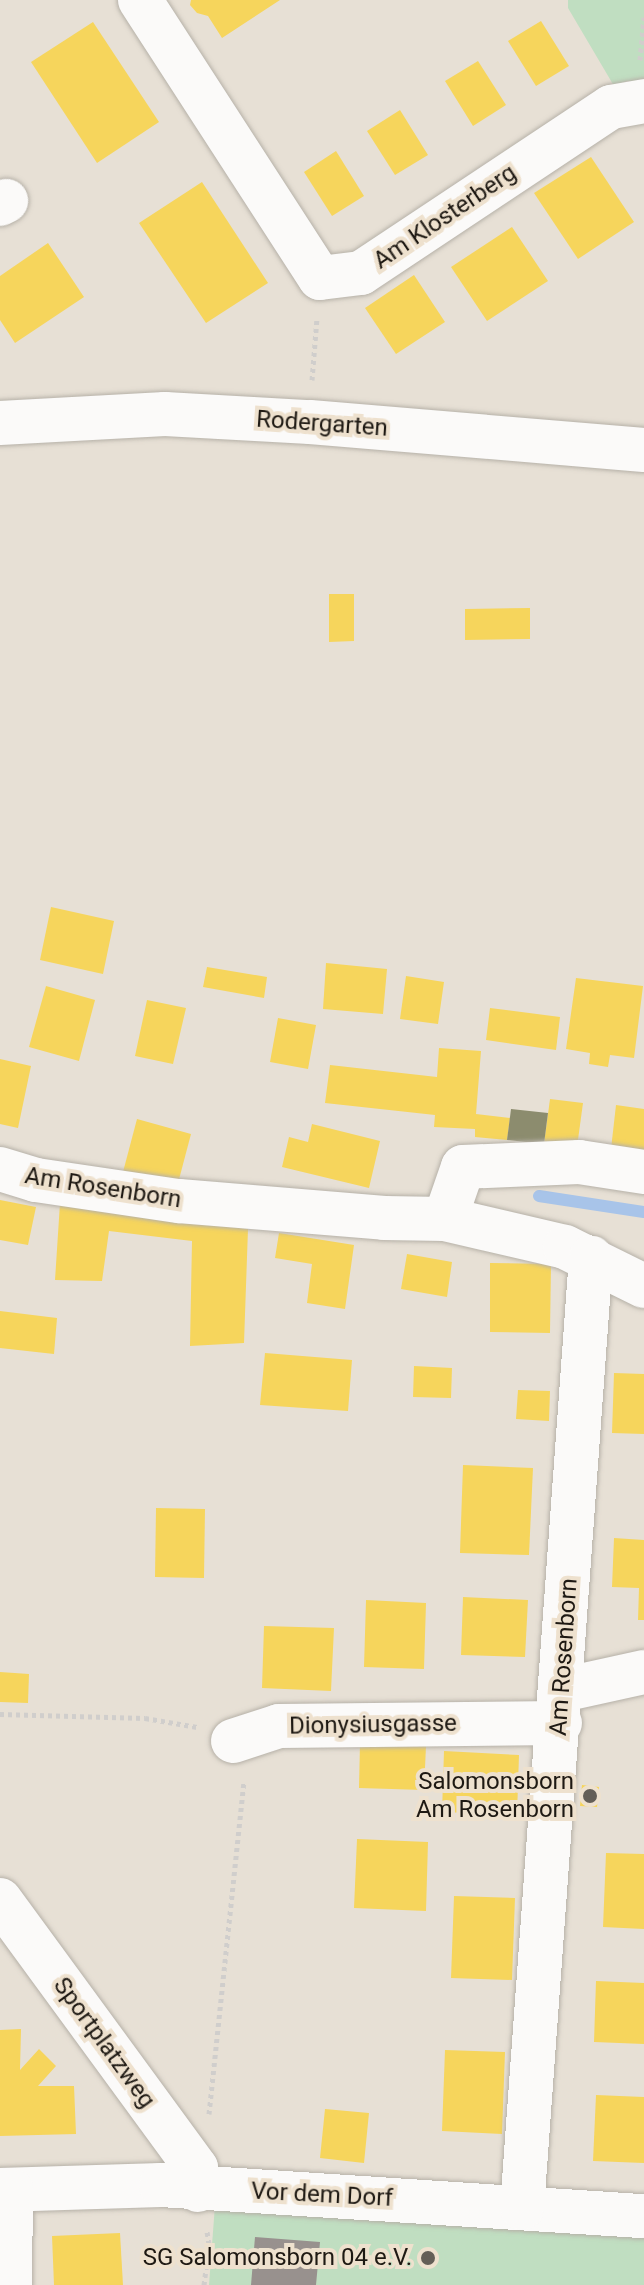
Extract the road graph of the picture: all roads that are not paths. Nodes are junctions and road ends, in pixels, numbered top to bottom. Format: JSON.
{"nodes":[{"id":1,"x":140,"y":0,"type":"edge"},
{"id":2,"x":644,"y":101,"type":"edge"},
{"id":3,"x":0,"y":423,"type":"edge"},
{"id":4,"x":644,"y":450,"type":"edge"},
{"id":5,"x":0,"y":1169,"type":"edge"},
{"id":6,"x":644,"y":1172,"type":"edge"},
{"id":7,"x":445,"y":1219,"type":"junction"},
{"id":8,"x":591,"y":1258,"type":"junction"},
{"id":9,"x":644,"y":1286,"type":"edge"},
{"id":10,"x":644,"y":1672,"type":"edge"},
{"id":11,"x":561,"y":1706,"type":"junction"},
{"id":12,"x":233,"y":1741,"type":"road end"},
{"id":13,"x":0,"y":1900,"type":"edge"},
{"id":14,"x":197,"y":2179,"type":"junction"},
{"id":15,"x":6,"y":2190,"type":"edge"},
{"id":16,"x":522,"y":2208,"type":"junction"},
{"id":17,"x":644,"y":2216,"type":"edge"},
{"id":18,"x":10,"y":2285,"type":"edge"}],
"edges":[{"from":1,"to":2,"type":"street","name":"Am Klosterberg"},
{"from":3,"to":4,"type":"street","name":"Rodergarten"},
{"from":5,"to":7,"type":"street","name":"Am Rosenborn"},
{"from":6,"to":7,"type":"street"},
{"from":7,"to":8,"type":"street","name":"Am Rosenborn"},
{"from":8,"to":9,"type":"street"},
{"from":8,"to":11,"type":"street","name":"Am Rosenborn"},
{"from":10,"to":11,"type":"street","name":"Dionysiusgasse"},
{"from":11,"to":12,"type":"street","name":"Dionysiusgasse"},
{"from":11,"to":16,"type":"street","name":"Am Rosenborn"},
{"from":13,"to":14,"type":"street","name":"Sportplatzweg"},
{"from":14,"to":15,"type":"street","name":"Vor dem Dorf"},
{"from":14,"to":16,"type":"street","name":"Vor dem Dorf"},
{"from":15,"to":18,"type":"street"},
{"from":16,"to":17,"type":"street","name":"Vor dem Dorf"}]}
